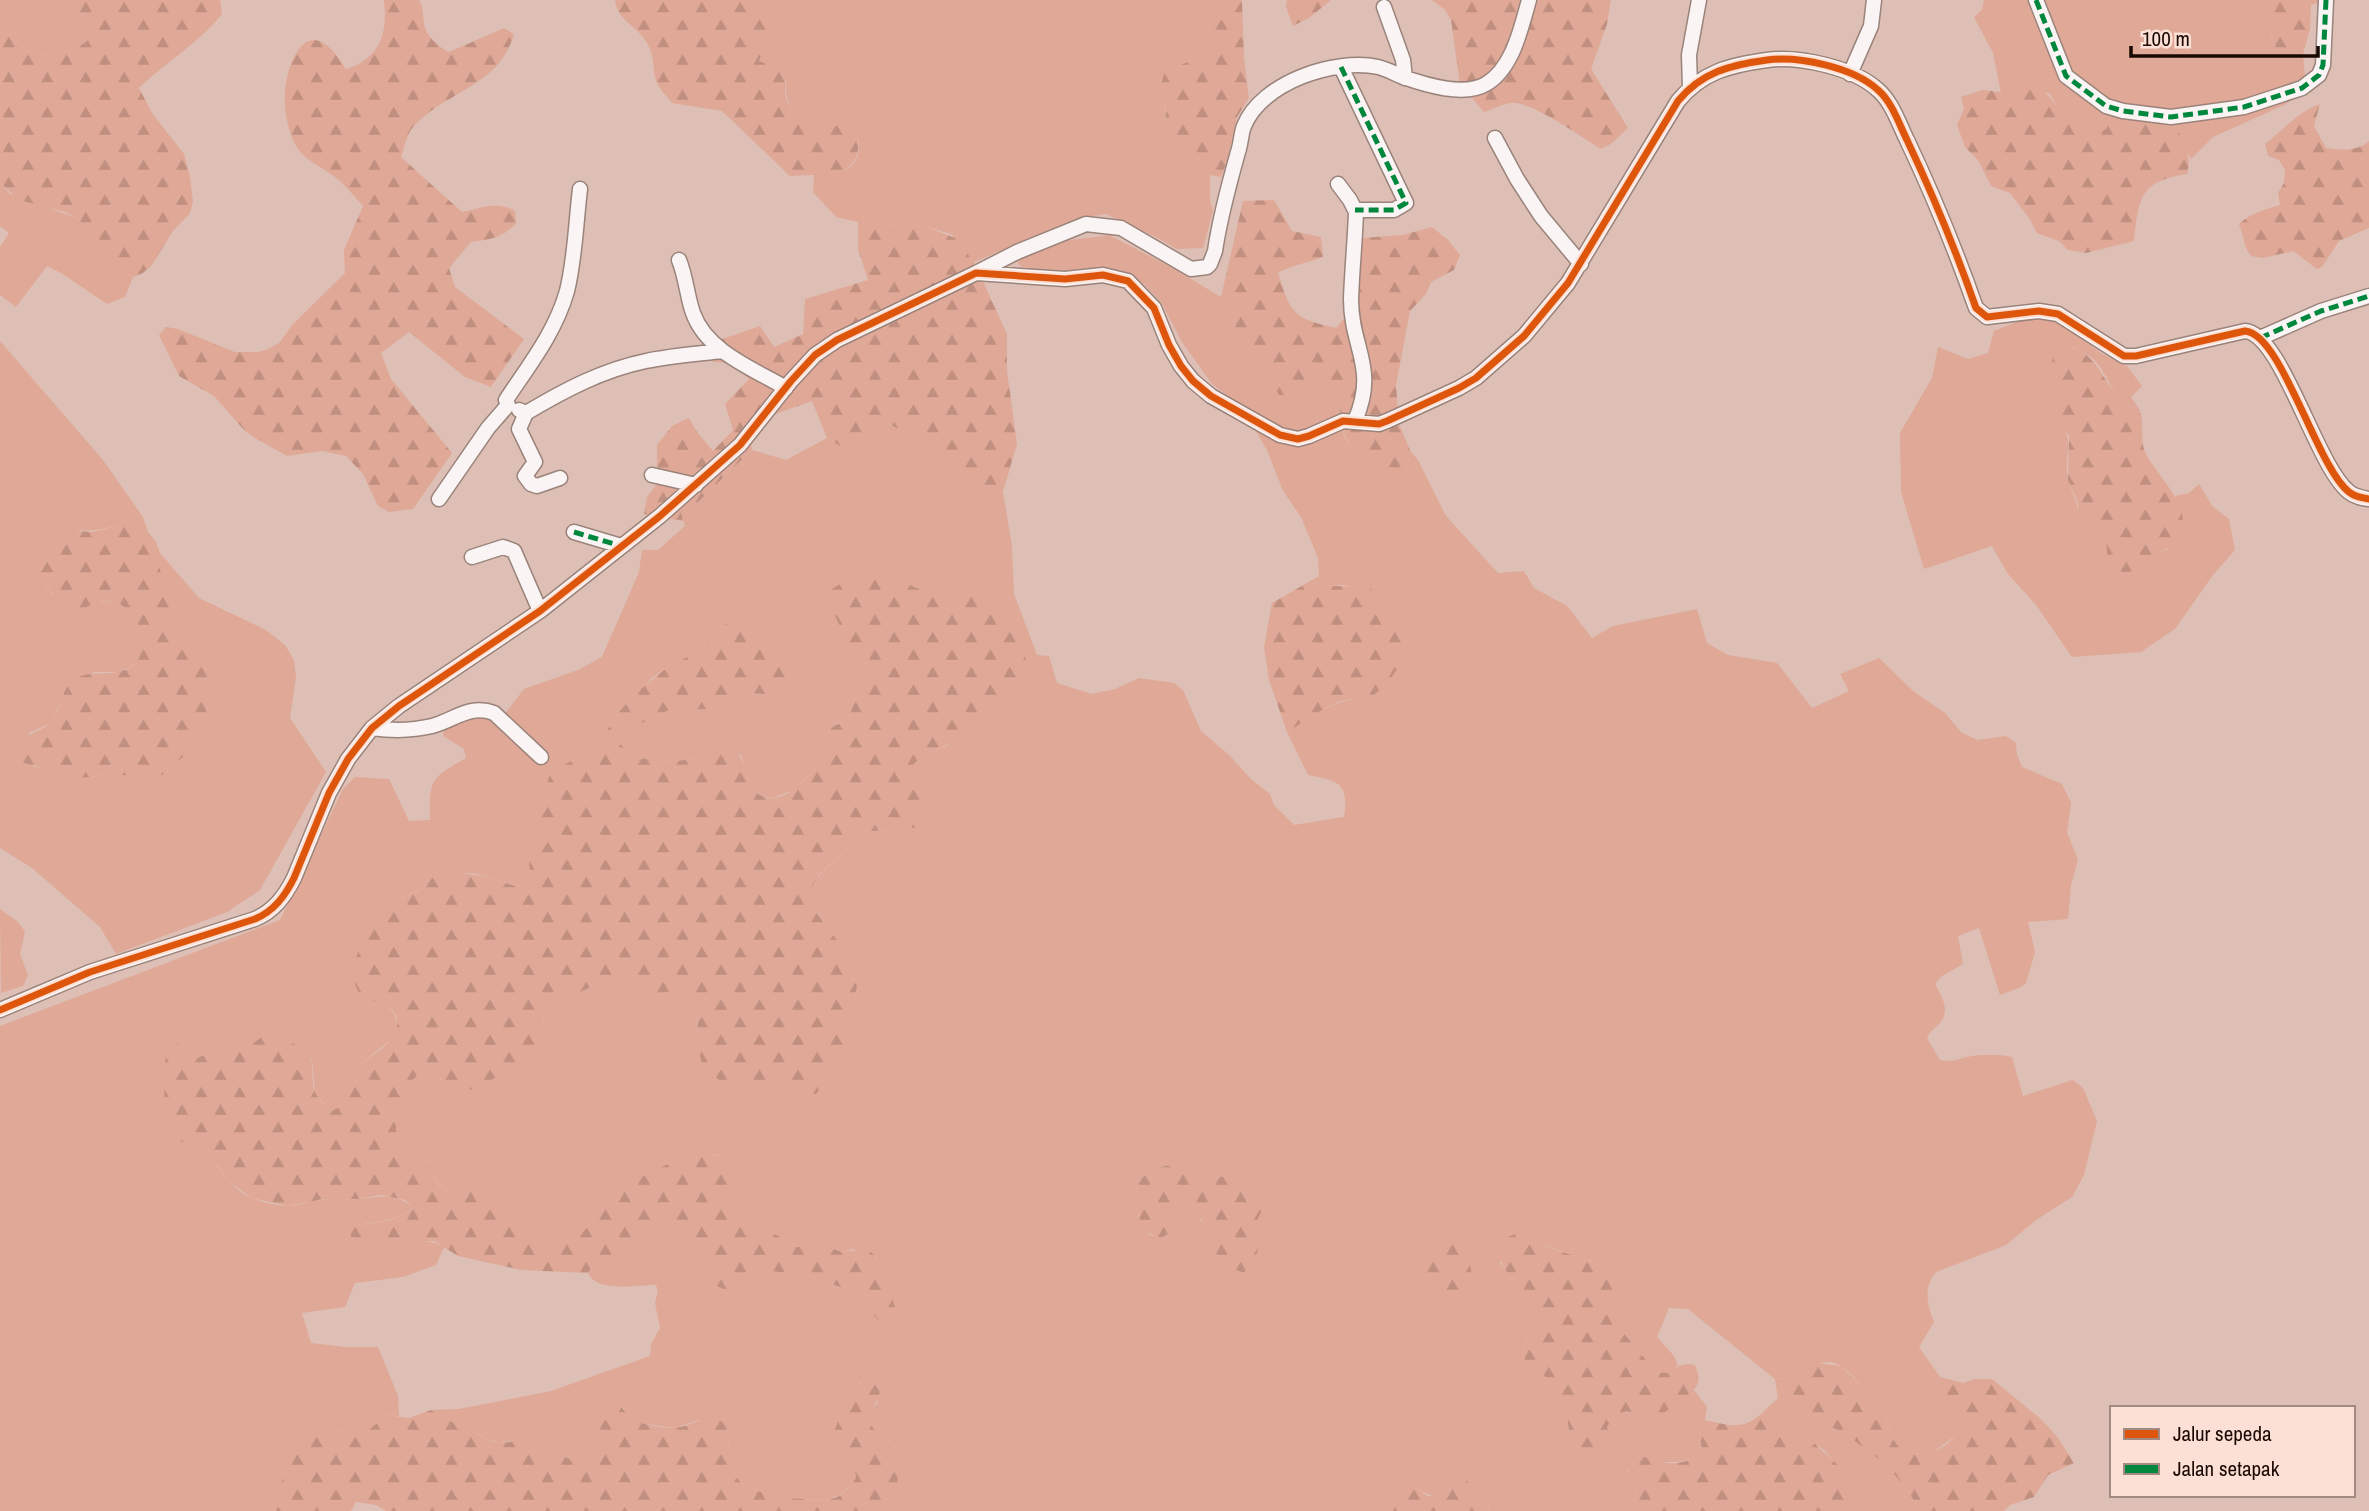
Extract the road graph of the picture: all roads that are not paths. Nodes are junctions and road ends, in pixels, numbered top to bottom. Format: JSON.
{"nodes":[{"id":1,"x":1529,"y":0,"type":"edge"},
{"id":2,"x":1699,"y":0,"type":"edge"},
{"id":3,"x":1874,"y":0,"type":"edge"},
{"id":4,"x":2036,"y":0,"type":"edge"},
{"id":5,"x":2326,"y":0,"type":"edge"},
{"id":6,"x":1384,"y":7,"type":"dead end"},
{"id":7,"x":1342,"y":67,"type":"junction"},
{"id":8,"x":1850,"y":74,"type":"junction"},
{"id":9,"x":1405,"y":78,"type":"junction"},
{"id":10,"x":1690,"y":87,"type":"junction"},
{"id":11,"x":1495,"y":138,"type":"dead end"},
{"id":12,"x":1338,"y":184,"type":"dead end"},
{"id":13,"x":580,"y":189,"type":"dead end"},
{"id":14,"x":1354,"y":210,"type":"junction"},
{"id":15,"x":679,"y":260,"type":"dead end"},
{"id":16,"x":1581,"y":264,"type":"junction"},
{"id":17,"x":975,"y":273,"type":"junction"},
{"id":18,"x":2369,"y":296,"type":"edge"},
{"id":19,"x":2260,"y":338,"type":"junction"},
{"id":20,"x":722,"y":351,"type":"junction"},
{"id":21,"x":786,"y":388,"type":"junction"},
{"id":22,"x":508,"y":405,"type":"junction"},
{"id":23,"x":526,"y":413,"type":"junction"},
{"id":24,"x":1355,"y":421,"type":"junction"},
{"id":25,"x":652,"y":475,"type":"dead end"},
{"id":26,"x":561,"y":478,"type":"dead end"},
{"id":27,"x":696,"y":485,"type":"junction"},
{"id":28,"x":439,"y":499,"type":"dead end"},
{"id":29,"x":2369,"y":499,"type":"edge"},
{"id":30,"x":574,"y":531,"type":"dead end"},
{"id":31,"x":621,"y":546,"type":"junction"},
{"id":32,"x":472,"y":557,"type":"dead end"},
{"id":33,"x":540,"y":611,"type":"junction"},
{"id":34,"x":372,"y":728,"type":"junction"},
{"id":35,"x":541,"y":757,"type":"dead end"},
{"id":36,"x":0,"y":1010,"type":"edge"}],
"edges":[{"from":1,"to":9,"type":"street"},
{"from":2,"to":10,"type":"street"},
{"from":3,"to":8,"type":"street"},
{"from":4,"to":5,"type":"street"},
{"from":6,"to":9,"type":"street"},
{"from":7,"to":9,"type":"street"},
{"from":7,"to":14,"type":"street"},
{"from":7,"to":17,"type":"street"},
{"from":8,"to":10,"type":"street"},
{"from":8,"to":19,"type":"street"},
{"from":10,"to":16,"type":"street"},
{"from":11,"to":16,"type":"street"},
{"from":12,"to":14,"type":"street"},
{"from":13,"to":22,"type":"street"},
{"from":14,"to":24,"type":"street"},
{"from":15,"to":20,"type":"street"},
{"from":16,"to":24,"type":"street"},
{"from":17,"to":21,"type":"street"},
{"from":17,"to":24,"type":"street"},
{"from":18,"to":19,"type":"street"},
{"from":19,"to":29,"type":"street"},
{"from":20,"to":21,"type":"street"},
{"from":20,"to":23,"type":"street"},
{"from":21,"to":27,"type":"street"},
{"from":22,"to":23,"type":"street"},
{"from":22,"to":28,"type":"street"},
{"from":23,"to":26,"type":"street"},
{"from":25,"to":27,"type":"street"},
{"from":27,"to":31,"type":"street"},
{"from":30,"to":31,"type":"street"},
{"from":31,"to":33,"type":"street"},
{"from":32,"to":33,"type":"street"},
{"from":33,"to":34,"type":"street"},
{"from":34,"to":35,"type":"street"},
{"from":34,"to":36,"type":"street"}]}
